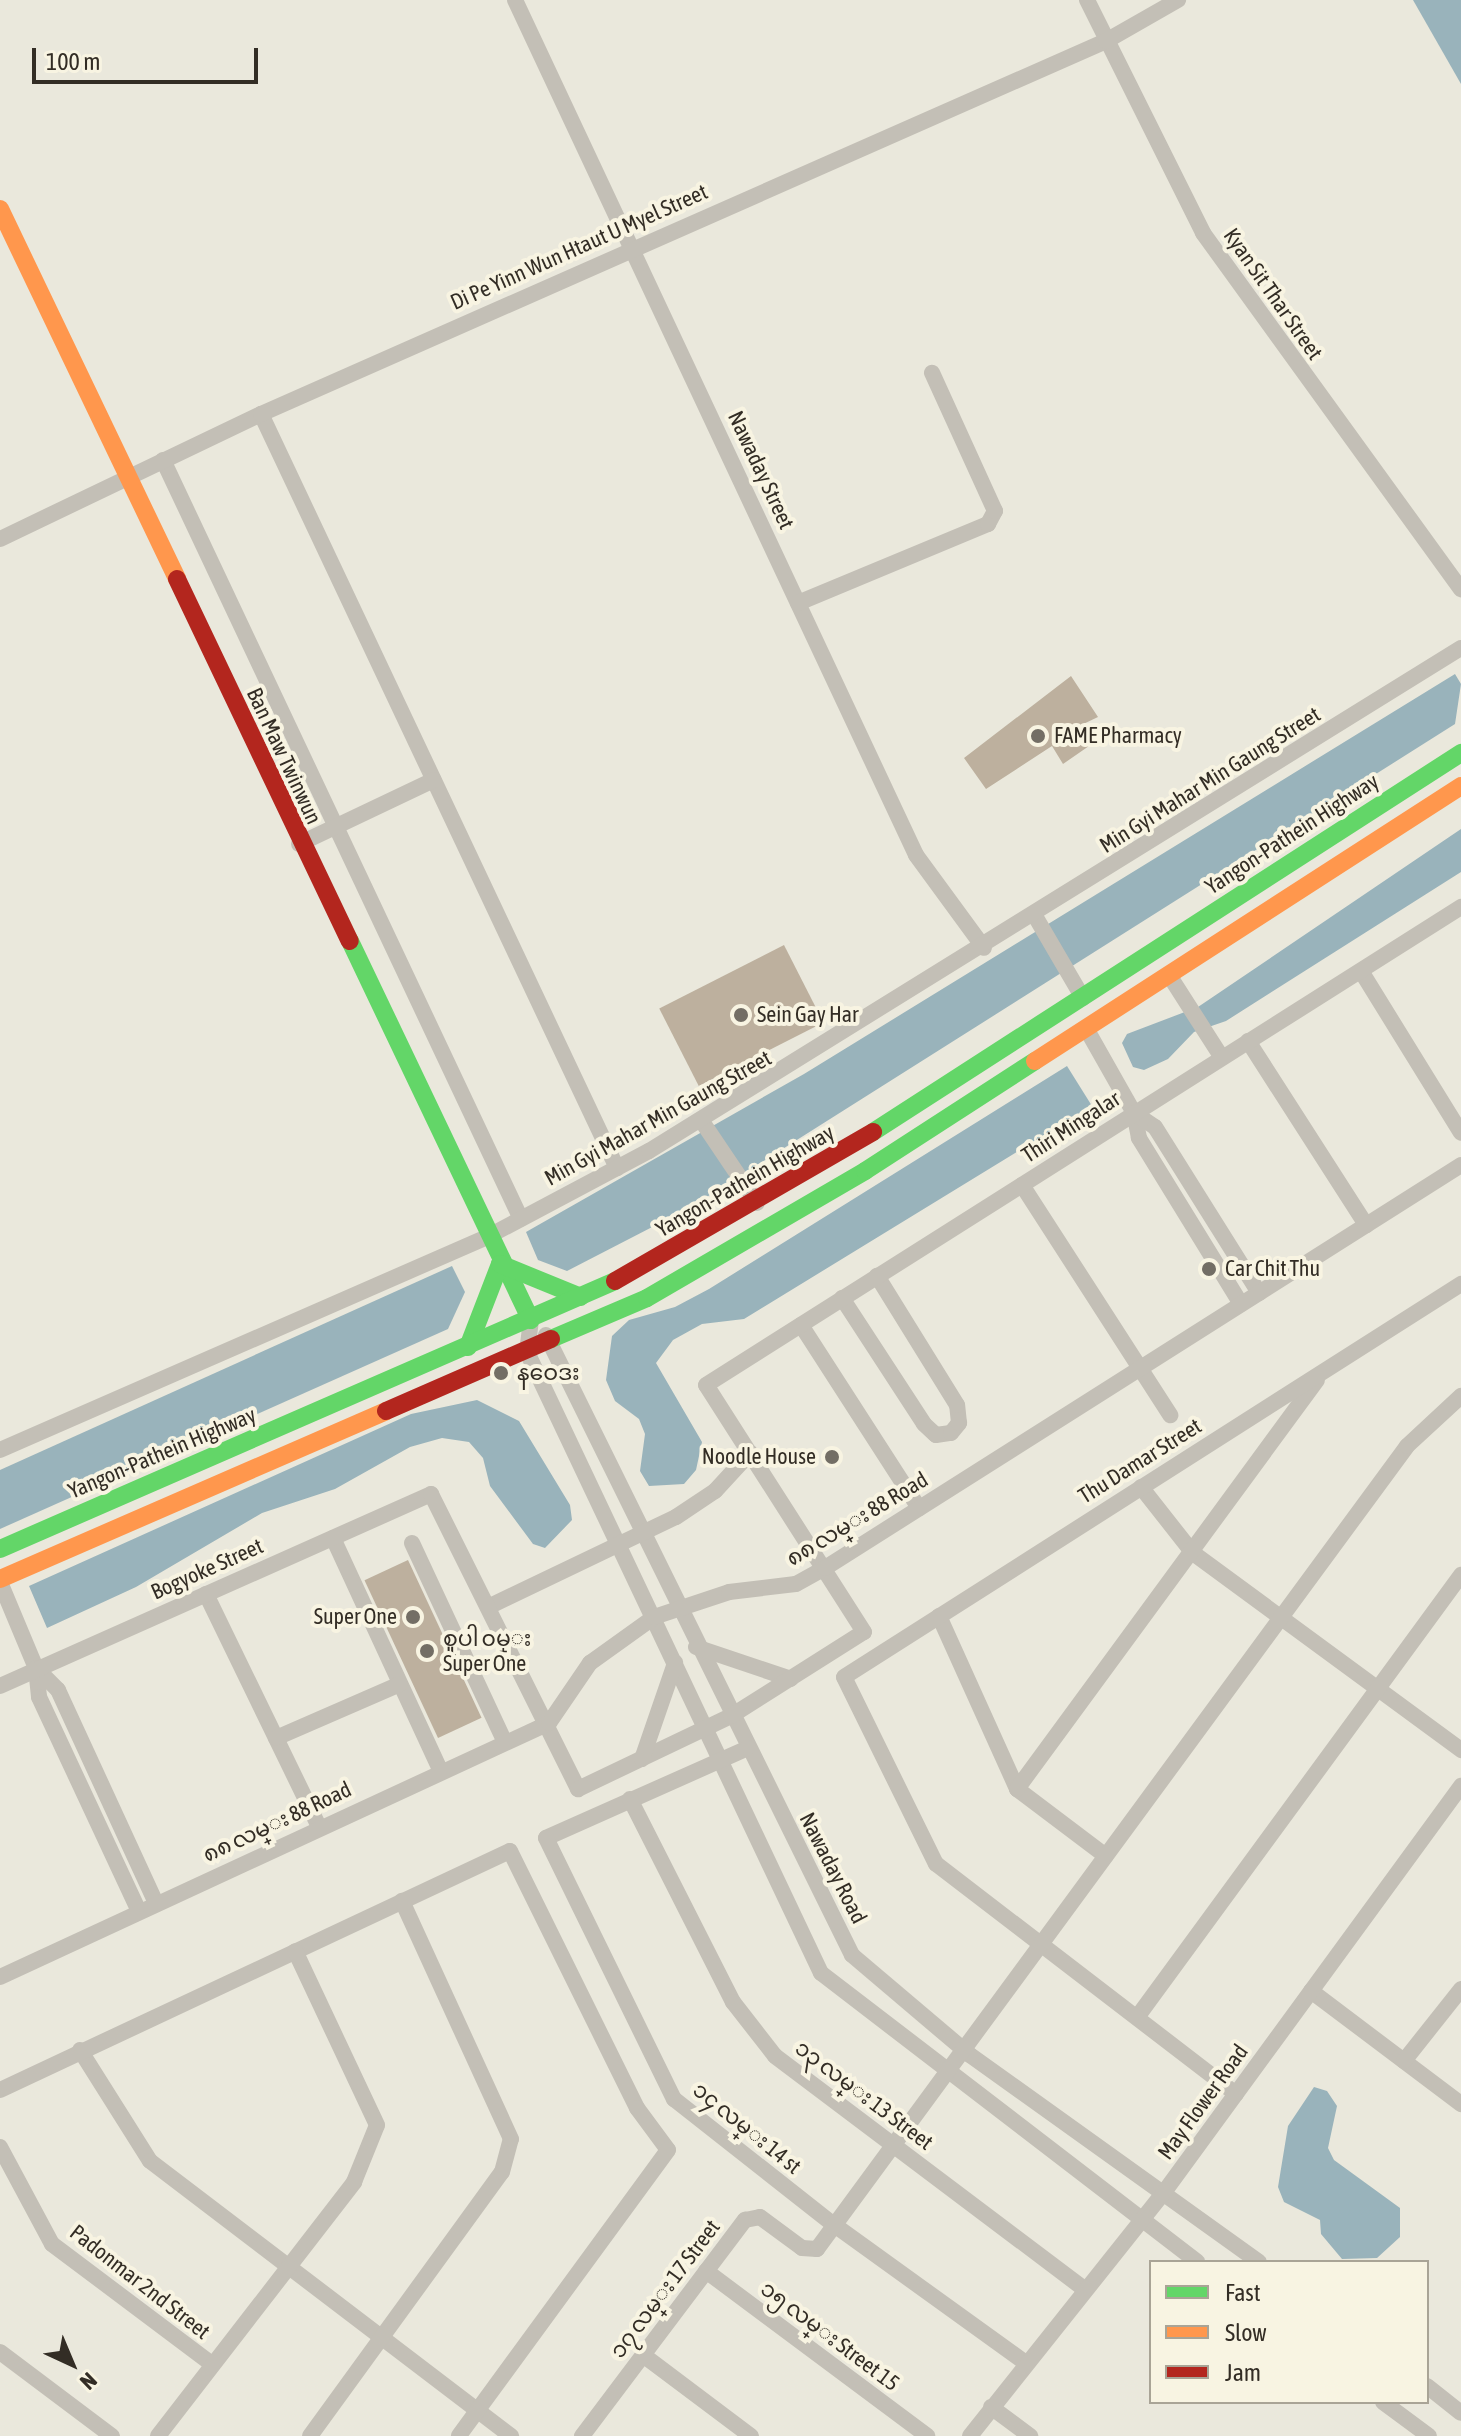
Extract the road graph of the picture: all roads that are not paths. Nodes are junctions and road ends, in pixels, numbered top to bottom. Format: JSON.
{"nodes":[{"id":1,"x":515,"y":0,"type":"edge"},
{"id":2,"x":1087,"y":0,"type":"edge"},
{"id":3,"x":1178,"y":0,"type":"edge"},
{"id":4,"x":1106,"y":41,"type":"junction"},
{"id":5,"x":0,"y":209,"type":"edge"},
{"id":6,"x":633,"y":246,"type":"junction"},
{"id":7,"x":932,"y":373,"type":"dead end"},
{"id":8,"x":261,"y":414,"type":"junction"},
{"id":9,"x":163,"y":460,"type":"junction"},
{"id":10,"x":127,"y":478,"type":"junction"},
{"id":11,"x":0,"y":539,"type":"edge"},
{"id":12,"x":1461,"y":590,"type":"edge"},
{"id":13,"x":798,"y":603,"type":"junction"},
{"id":14,"x":1461,"y":648,"type":"edge"},
{"id":15,"x":1461,"y":753,"type":"edge"},
{"id":16,"x":434,"y":780,"type":"junction"},
{"id":17,"x":1461,"y":786,"type":"edge"},
{"id":18,"x":336,"y":826,"type":"junction"},
{"id":19,"x":299,"y":844,"type":"junction"},
{"id":20,"x":1461,"y":907,"type":"edge"},
{"id":21,"x":1037,"y":921,"type":"junction"},
{"id":22,"x":984,"y":948,"type":"junction"},
{"id":23,"x":1361,"y":971,"type":"junction"},
{"id":24,"x":1169,"y":975,"type":"junction"},
{"id":25,"x":1083,"y":998,"type":"junction"},
{"id":26,"x":1087,"y":1030,"type":"junction"},
{"id":27,"x":1248,"y":1041,"type":"junction"},
{"id":28,"x":1222,"y":1058,"type":"junction"},
{"id":29,"x":1134,"y":1113,"type":"junction"},
{"id":30,"x":703,"y":1124,"type":"junction"},
{"id":31,"x":1461,"y":1133,"type":"edge"},
{"id":32,"x":1461,"y":1165,"type":"edge"},
{"id":33,"x":617,"y":1168,"type":"junction"},
{"id":34,"x":1022,"y":1185,"type":"junction"},
{"id":35,"x":757,"y":1203,"type":"junction"},
{"id":36,"x":1204,"y":1205,"type":"junction"},
{"id":37,"x":1187,"y":1217,"type":"junction"},
{"id":38,"x":521,"y":1219,"type":"junction"},
{"id":39,"x":1366,"y":1225,"type":"junction"},
{"id":40,"x":487,"y":1237,"type":"junction"},
{"id":41,"x":500,"y":1264,"type":"junction"},
{"id":42,"x":877,"y":1276,"type":"junction"},
{"id":43,"x":1458,"y":1287,"type":"edge"},
{"id":44,"x":1259,"y":1293,"type":"junction"},
{"id":45,"x":581,"y":1297,"type":"junction"},
{"id":46,"x":842,"y":1298,"type":"junction"},
{"id":47,"x":1241,"y":1304,"type":"junction"},
{"id":48,"x":531,"y":1320,"type":"junction"},
{"id":49,"x":801,"y":1325,"type":"junction"},
{"id":50,"x":552,"y":1341,"type":"junction"},
{"id":51,"x":468,"y":1347,"type":"junction"},
{"id":52,"x":527,"y":1352,"type":"junction"},
{"id":53,"x":1140,"y":1368,"type":"junction"},
{"id":54,"x":1322,"y":1372,"type":"junction"},
{"id":55,"x":1461,"y":1396,"type":"edge"},
{"id":56,"x":1170,"y":1415,"type":"dead end"},
{"id":57,"x":0,"y":1450,"type":"edge"},
{"id":58,"x":750,"y":1453,"type":"junction"},
{"id":59,"x":1141,"y":1487,"type":"junction"},
{"id":60,"x":919,"y":1508,"type":"junction"},
{"id":61,"x":643,"y":1535,"type":"junction"},
{"id":62,"x":333,"y":1538,"type":"junction"},
{"id":63,"x":412,"y":1543,"type":"dead end"},
{"id":64,"x":620,"y":1546,"type":"junction"},
{"id":65,"x":0,"y":1549,"type":"edge"},
{"id":66,"x":1193,"y":1553,"type":"junction"},
{"id":67,"x":825,"y":1568,"type":"junction"},
{"id":68,"x":1461,"y":1575,"type":"edge"},
{"id":69,"x":0,"y":1581,"type":"edge"},
{"id":70,"x":206,"y":1594,"type":"junction"},
{"id":71,"x":676,"y":1606,"type":"junction"},
{"id":72,"x":488,"y":1607,"type":"junction"},
{"id":73,"x":939,"y":1616,"type":"junction"},
{"id":74,"x":654,"y":1617,"type":"junction"},
{"id":75,"x":1282,"y":1617,"type":"junction"},
{"id":76,"x":696,"y":1647,"type":"junction"},
{"id":77,"x":675,"y":1663,"type":"junction"},
{"id":78,"x":36,"y":1668,"type":"junction"},
{"id":79,"x":791,"y":1679,"type":"junction"},
{"id":80,"x":400,"y":1684,"type":"junction"},
{"id":81,"x":0,"y":1686,"type":"edge"},
{"id":82,"x":1378,"y":1687,"type":"junction"},
{"id":83,"x":731,"y":1716,"type":"junction"},
{"id":84,"x":549,"y":1723,"type":"junction"},
{"id":85,"x":707,"y":1729,"type":"junction"},
{"id":86,"x":276,"y":1738,"type":"junction"},
{"id":87,"x":505,"y":1742,"type":"junction"},
{"id":88,"x":748,"y":1748,"type":"junction"},
{"id":89,"x":1461,"y":1750,"type":"edge"},
{"id":90,"x":642,"y":1759,"type":"junction"},
{"id":91,"x":722,"y":1762,"type":"junction"},
{"id":92,"x":440,"y":1770,"type":"junction"},
{"id":93,"x":1461,"y":1786,"type":"edge"},
{"id":94,"x":1017,"y":1789,"type":"junction"},
{"id":95,"x":630,"y":1799,"type":"junction"},
{"id":96,"x":1456,"y":1805,"type":"edge"},
{"id":97,"x":319,"y":1827,"type":"junction"},
{"id":98,"x":1106,"y":1856,"type":"junction"},
{"id":99,"x":402,"y":1901,"type":"junction"},
{"id":100,"x":156,"y":1903,"type":"junction"},
{"id":101,"x":139,"y":1911,"type":"junction"},
{"id":102,"x":1043,"y":1943,"type":"junction"},
{"id":103,"x":295,"y":1951,"type":"junction"},
{"id":104,"x":0,"y":1977,"type":"edge"},
{"id":105,"x":1461,"y":1989,"type":"edge"},
{"id":106,"x":1311,"y":1991,"type":"junction"},
{"id":107,"x":1138,"y":2016,"type":"junction"},
{"id":108,"x":80,"y":2050,"type":"junction"},
{"id":109,"x":965,"y":2051,"type":"junction"},
{"id":110,"x":1404,"y":2061,"type":"junction"},
{"id":111,"x":948,"y":2075,"type":"junction"},
{"id":112,"x":0,"y":2090,"type":"edge"},
{"id":113,"x":1236,"y":2094,"type":"junction"},
{"id":114,"x":1461,"y":2104,"type":"edge"},
{"id":115,"x":891,"y":2143,"type":"junction"},
{"id":116,"x":0,"y":2147,"type":"edge"},
{"id":117,"x":1162,"y":2195,"type":"junction"},
{"id":118,"x":1141,"y":2221,"type":"junction"},
{"id":119,"x":833,"y":2224,"type":"junction"},
{"id":120,"x":1194,"y":2260,"type":"edge"},
{"id":121,"x":1256,"y":2260,"type":"edge"},
{"id":122,"x":287,"y":2266,"type":"junction"},
{"id":123,"x":706,"y":2271,"type":"junction"},
{"id":124,"x":1085,"y":2290,"type":"junction"},
{"id":125,"x":381,"y":2338,"type":"junction"},
{"id":126,"x":0,"y":2352,"type":"edge"},
{"id":127,"x":643,"y":2355,"type":"junction"},
{"id":128,"x":1026,"y":2363,"type":"junction"},
{"id":129,"x":212,"y":2364,"type":"junction"},
{"id":130,"x":1429,"y":2388,"type":"edge"},
{"id":131,"x":1386,"y":2404,"type":"edge"},
{"id":132,"x":991,"y":2407,"type":"junction"},
{"id":133,"x":477,"y":2411,"type":"junction"},
{"id":134,"x":1461,"y":2413,"type":"edge"},
{"id":135,"x":112,"y":2436,"type":"edge"},
{"id":136,"x":158,"y":2436,"type":"edge"},
{"id":137,"x":310,"y":2436,"type":"edge"},
{"id":138,"x":459,"y":2436,"type":"edge"},
{"id":139,"x":511,"y":2436,"type":"edge"},
{"id":140,"x":582,"y":2436,"type":"edge"},
{"id":141,"x":751,"y":2436,"type":"edge"},
{"id":142,"x":927,"y":2436,"type":"edge"},
{"id":143,"x":970,"y":2436,"type":"edge"},
{"id":144,"x":1030,"y":2436,"type":"edge"},
{"id":145,"x":1429,"y":2436,"type":"edge"}],
"edges":[{"from":1,"to":6,"type":"street","name":"Nawaday Street"},
{"from":2,"to":4,"type":"street","name":"Kyan Sit Thar Street"},
{"from":3,"to":4,"type":"street","name":"Di Pe Yinn Wun Htaut U Myel Street"},
{"from":4,"to":6,"type":"street","name":"Di Pe Yinn Wun Htaut U Myel Street"},
{"from":4,"to":12,"type":"street","name":"Kyan Sit Thar Street"},
{"from":5,"to":10,"type":"main road","name":"Ban Maw Twinwun"},
{"from":6,"to":8,"type":"street","name":"Di Pe Yinn Wun Htaut U Myel Street"},
{"from":6,"to":13,"type":"street","name":"Nawaday Street"},
{"from":7,"to":13,"type":"street"},
{"from":8,"to":9,"type":"street","name":"Di Pe Yinn Wun Htaut U Myel Street"},
{"from":8,"to":16,"type":"street"},
{"from":9,"to":10,"type":"street","name":"Di Pe Yinn Wun Htaut U Myel Street"},
{"from":9,"to":18,"type":"street"},
{"from":10,"to":11,"type":"street","name":"Di Pe Yinn Wun Htaut U Myel Street"},
{"from":10,"to":19,"type":"main road","name":"Ban Maw Twinwun"},
{"from":13,"to":22,"type":"street","name":"Nawaday Street"},
{"from":14,"to":21,"type":"street","name":"Min Gyi Mahar Min Gaung Street"},
{"from":15,"to":25,"type":"main road","name":"Yangon-Pathein Highway"},
{"from":16,"to":18,"type":"street"},
{"from":16,"to":33,"type":"street"},
{"from":17,"to":24,"type":"main road"},
{"from":18,"to":19,"type":"street"},
{"from":18,"to":38,"type":"street"},
{"from":19,"to":40,"type":"main road","name":"Ban Maw Twinwun"},
{"from":20,"to":23,"type":"street","name":"Thiri Mingalar"},
{"from":21,"to":22,"type":"street","name":"Min Gyi Mahar Min Gaung Street"},
{"from":21,"to":25,"type":"street"},
{"from":22,"to":30,"type":"street","name":"Min Gyi Mahar Min Gaung Street"},
{"from":23,"to":27,"type":"street","name":"Thiri Mingalar"},
{"from":23,"to":31,"type":"street"},
{"from":24,"to":26,"type":"main road"},
{"from":24,"to":28,"type":"street"},
{"from":25,"to":35,"type":"main road","name":"Yangon-Pathein Highway"},
{"from":26,"to":29,"type":"street"},
{"from":26,"to":50,"type":"main road"},
{"from":27,"to":28,"type":"street","name":"Thiri Mingalar"},
{"from":27,"to":39,"type":"street"},
{"from":28,"to":29,"type":"street","name":"Thiri Mingalar"},
{"from":29,"to":34,"type":"street","name":"Thiri Mingalar"},
{"from":29,"to":36,"type":"street"},
{"from":29,"to":37,"type":"street"},
{"from":30,"to":33,"type":"street","name":"Min Gyi Mahar Min Gaung Street"},
{"from":30,"to":35,"type":"street"},
{"from":32,"to":39,"type":"street","name":"၈၈ လမ္း 88 Road"},
{"from":33,"to":38,"type":"street","name":"Min Gyi Mahar Min Gaung Street"},
{"from":34,"to":42,"type":"street","name":"Thiri Mingalar"},
{"from":34,"to":53,"type":"street"},
{"from":35,"to":45,"type":"main road","name":"Yangon-Pathein Highway"},
{"from":36,"to":37,"type":"street"},
{"from":36,"to":44,"type":"street"},
{"from":37,"to":47,"type":"street"},
{"from":38,"to":40,"type":"street","name":"Min Gyi Mahar Min Gaung Street"},
{"from":39,"to":44,"type":"street","name":"၈၈ လမ္း 88 Road"},
{"from":40,"to":41,"type":"main road","name":"Ban Maw Twinwun"},
{"from":40,"to":57,"type":"street","name":"Min Gyi Mahar Min Gaung Street"},
{"from":41,"to":45,"type":"main road"},
{"from":41,"to":48,"type":"main road","name":"Ban Maw Twinwun"},
{"from":41,"to":51,"type":"main road"},
{"from":42,"to":46,"type":"street","name":"Thiri Mingalar"},
{"from":42,"to":46,"type":"street"},
{"from":43,"to":54,"type":"street","name":"Thu Damar Street"},
{"from":44,"to":47,"type":"street","name":"၈၈ လမ္း 88 Road"},
{"from":45,"to":48,"type":"main road","name":"Yangon-Pathein Highway"},
{"from":46,"to":49,"type":"street","name":"Thiri Mingalar"},
{"from":47,"to":53,"type":"street","name":"၈၈ လမ္း 88 Road"},
{"from":48,"to":50,"type":"street","name":"Nawaday Road"},
{"from":48,"to":51,"type":"main road","name":"Yangon-Pathein Highway"},
{"from":48,"to":52,"type":"street"},
{"from":49,"to":58,"type":"street","name":"Thiri Mingalar"},
{"from":49,"to":60,"type":"street"},
{"from":50,"to":52,"type":"main road"},
{"from":50,"to":61,"type":"street","name":"Nawaday Road"},
{"from":51,"to":65,"type":"main road","name":"Yangon-Pathein Highway"},
{"from":52,"to":64,"type":"street"},
{"from":52,"to":69,"type":"main road"},
{"from":53,"to":56,"type":"street"},
{"from":53,"to":60,"type":"street","name":"၈၈ လမ္း 88 Road"},
{"from":54,"to":59,"type":"street","name":"Thu Damar Street"},
{"from":54,"to":66,"type":"street"},
{"from":55,"to":75,"type":"street"},
{"from":58,"to":61,"type":"street"},
{"from":58,"to":67,"type":"street"},
{"from":59,"to":66,"type":"street"},
{"from":59,"to":73,"type":"street","name":"Thu Damar Street"},
{"from":60,"to":67,"type":"street","name":"၈၈ လမ္း 88 Road"},
{"from":61,"to":64,"type":"street"},
{"from":61,"to":71,"type":"street","name":"Nawaday Road"},
{"from":62,"to":70,"type":"street","name":"Bogyoke Street"},
{"from":62,"to":72,"type":"street","name":"Bogyoke Street"},
{"from":62,"to":80,"type":"street"},
{"from":63,"to":87,"type":"street"},
{"from":64,"to":72,"type":"street"},
{"from":64,"to":74,"type":"street"},
{"from":66,"to":75,"type":"street"},
{"from":66,"to":94,"type":"street"},
{"from":67,"to":71,"type":"street","name":"၈၈ လမ္း 88 Road"},
{"from":67,"to":79,"type":"street"},
{"from":68,"to":82,"type":"street"},
{"from":69,"to":78,"type":"street"},
{"from":70,"to":78,"type":"street","name":"Bogyoke Street"},
{"from":70,"to":86,"type":"street"},
{"from":71,"to":74,"type":"street","name":"၈၈ လမ္း 88 Road"},
{"from":71,"to":76,"type":"street","name":"Nawaday Road"},
{"from":72,"to":84,"type":"street"},
{"from":73,"to":94,"type":"street"},
{"from":73,"to":102,"type":"street","name":"Thu Damar Street"},
{"from":74,"to":77,"type":"street"},
{"from":74,"to":84,"type":"street","name":"၈၈ လမ္း 88 Road"},
{"from":75,"to":82,"type":"street"},
{"from":75,"to":98,"type":"street"},
{"from":76,"to":79,"type":"street"},
{"from":76,"to":83,"type":"street","name":"Nawaday Road"},
{"from":77,"to":85,"type":"street"},
{"from":77,"to":90,"type":"street"},
{"from":78,"to":81,"type":"street","name":"Bogyoke Street"},
{"from":78,"to":100,"type":"street"},
{"from":78,"to":101,"type":"street"},
{"from":79,"to":83,"type":"street"},
{"from":80,"to":86,"type":"street"},
{"from":80,"to":92,"type":"street"},
{"from":82,"to":89,"type":"street"},
{"from":82,"to":107,"type":"street"},
{"from":83,"to":85,"type":"street"},
{"from":83,"to":88,"type":"street","name":"Nawaday Road"},
{"from":84,"to":87,"type":"street","name":"၈၈ လမ္း 88 Road"},
{"from":84,"to":90,"type":"street"},
{"from":85,"to":90,"type":"street"},
{"from":85,"to":91,"type":"street"},
{"from":86,"to":97,"type":"street"},
{"from":87,"to":92,"type":"street","name":"၈၈ လမ္း 88 Road"},
{"from":88,"to":91,"type":"street"},
{"from":88,"to":109,"type":"street","name":"Nawaday Road"},
{"from":91,"to":95,"type":"street"},
{"from":91,"to":111,"type":"street"},
{"from":92,"to":97,"type":"street","name":"၈၈ လမ္း 88 Road"},
{"from":93,"to":96,"type":"street","name":"May Flower Road"},
{"from":94,"to":98,"type":"street"},
{"from":95,"to":115,"type":"street","name":"၁၃ လမ္း 13 Street"},
{"from":95,"to":119,"type":"street","name":"၁၄ လမ္း 14 st"},
{"from":96,"to":106,"type":"street","name":"May Flower Road"},
{"from":97,"to":100,"type":"street","name":"၈၈ လမ္း 88 Road"},
{"from":98,"to":102,"type":"street"},
{"from":99,"to":103,"type":"street"},
{"from":99,"to":125,"type":"street"},
{"from":99,"to":133,"type":"street"},
{"from":100,"to":101,"type":"street","name":"၈၈ လမ္း 88 Road"},
{"from":101,"to":104,"type":"street","name":"၈၈ လမ္း 88 Road"},
{"from":102,"to":107,"type":"street"},
{"from":102,"to":109,"type":"street"},
{"from":103,"to":108,"type":"street"},
{"from":103,"to":122,"type":"street"},
{"from":105,"to":110,"type":"street"},
{"from":106,"to":110,"type":"street"},
{"from":106,"to":113,"type":"street","name":"May Flower Road"},
{"from":107,"to":113,"type":"street"},
{"from":108,"to":112,"type":"street"},
{"from":108,"to":122,"type":"street"},
{"from":109,"to":111,"type":"street"},
{"from":109,"to":117,"type":"street","name":"Nawaday Road"},
{"from":110,"to":114,"type":"street"},
{"from":111,"to":115,"type":"street"},
{"from":111,"to":118,"type":"street"},
{"from":113,"to":117,"type":"street","name":"May Flower Road"},
{"from":115,"to":119,"type":"street"},
{"from":115,"to":124,"type":"street","name":"၁၃ လမ္း 13 Street"},
{"from":116,"to":129,"type":"street","name":"Padonmar 2nd Street"},
{"from":117,"to":118,"type":"street","name":"May Flower Road"},
{"from":117,"to":121,"type":"street","name":"Nawaday Road"},
{"from":118,"to":120,"type":"street"},
{"from":118,"to":124,"type":"street","name":"May Flower Road"},
{"from":119,"to":123,"type":"street","name":"၁၇ လမ္း 17 Street"},
{"from":119,"to":128,"type":"street","name":"၁၄ လမ္း 14 st"},
{"from":122,"to":125,"type":"street"},
{"from":122,"to":129,"type":"street"},
{"from":123,"to":127,"type":"street","name":"၁၇ လမ္း 17 Street"},
{"from":123,"to":142,"type":"street","name":"၁၅ လမ္း Street 15"},
{"from":124,"to":128,"type":"street","name":"May Flower Road"},
{"from":125,"to":133,"type":"street"},
{"from":125,"to":137,"type":"street"},
{"from":126,"to":135,"type":"street"},
{"from":127,"to":140,"type":"street","name":"၁၇ လမ္း 17 Street"},
{"from":127,"to":141,"type":"street"},
{"from":128,"to":132,"type":"street","name":"May Flower Road"},
{"from":129,"to":136,"type":"street"},
{"from":130,"to":134,"type":"street"},
{"from":131,"to":145,"type":"street"},
{"from":132,"to":143,"type":"street","name":"May Flower Road"},
{"from":132,"to":144,"type":"street"},
{"from":133,"to":138,"type":"street"},
{"from":133,"to":139,"type":"street"}]}
